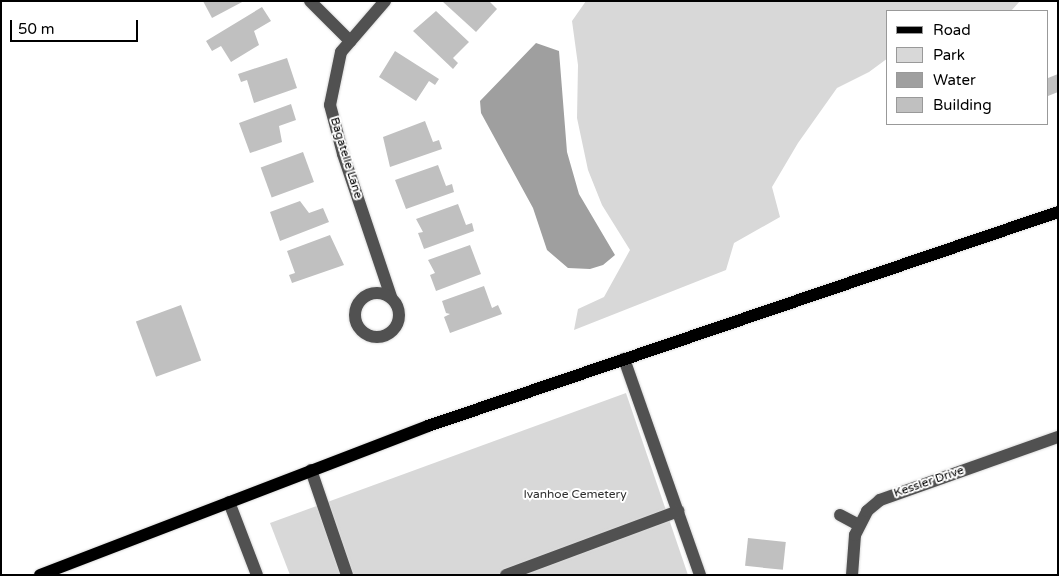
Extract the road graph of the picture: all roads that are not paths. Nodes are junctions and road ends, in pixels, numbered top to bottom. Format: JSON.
{"nodes":[{"id":1,"x":310,"y":1,"type":"edge"},
{"id":2,"x":386,"y":1,"type":"edge"},
{"id":3,"x":350,"y":41,"type":"junction"},
{"id":4,"x":1058,"y":212,"type":"edge"},
{"id":5,"x":391,"y":297,"type":"dead end"},
{"id":6,"x":624,"y":360,"type":"junction"},
{"id":7,"x":1058,"y":436,"type":"edge"},
{"id":8,"x":311,"y":470,"type":"junction"},
{"id":9,"x":229,"y":502,"type":"junction"},
{"id":10,"x":678,"y":512,"type":"junction"},
{"id":11,"x":840,"y":515,"type":"dead end"},
{"id":12,"x":859,"y":525,"type":"junction"},
{"id":13,"x":40,"y":575,"type":"edge"},
{"id":14,"x":257,"y":575,"type":"edge"},
{"id":15,"x":347,"y":575,"type":"edge"},
{"id":16,"x":506,"y":575,"type":"edge"},
{"id":17,"x":700,"y":575,"type":"edge"},
{"id":18,"x":852,"y":575,"type":"edge"}],
"edges":[{"from":1,"to":3,"type":"street"},
{"from":2,"to":3,"type":"street","name":"Bagatelle Lane"},
{"from":3,"to":5,"type":"street","name":"Bagatelle Lane"},
{"from":4,"to":6,"type":"main road"},
{"from":6,"to":8,"type":"main road"},
{"from":6,"to":10,"type":"street"},
{"from":7,"to":12,"type":"street","name":"Kessler Drive"},
{"from":8,"to":9,"type":"main road"},
{"from":8,"to":15,"type":"street"},
{"from":9,"to":13,"type":"main road"},
{"from":9,"to":14,"type":"street"},
{"from":10,"to":16,"type":"street"},
{"from":10,"to":17,"type":"street"},
{"from":11,"to":12,"type":"street"},
{"from":12,"to":18,"type":"street","name":"Kessler Drive"}]}
